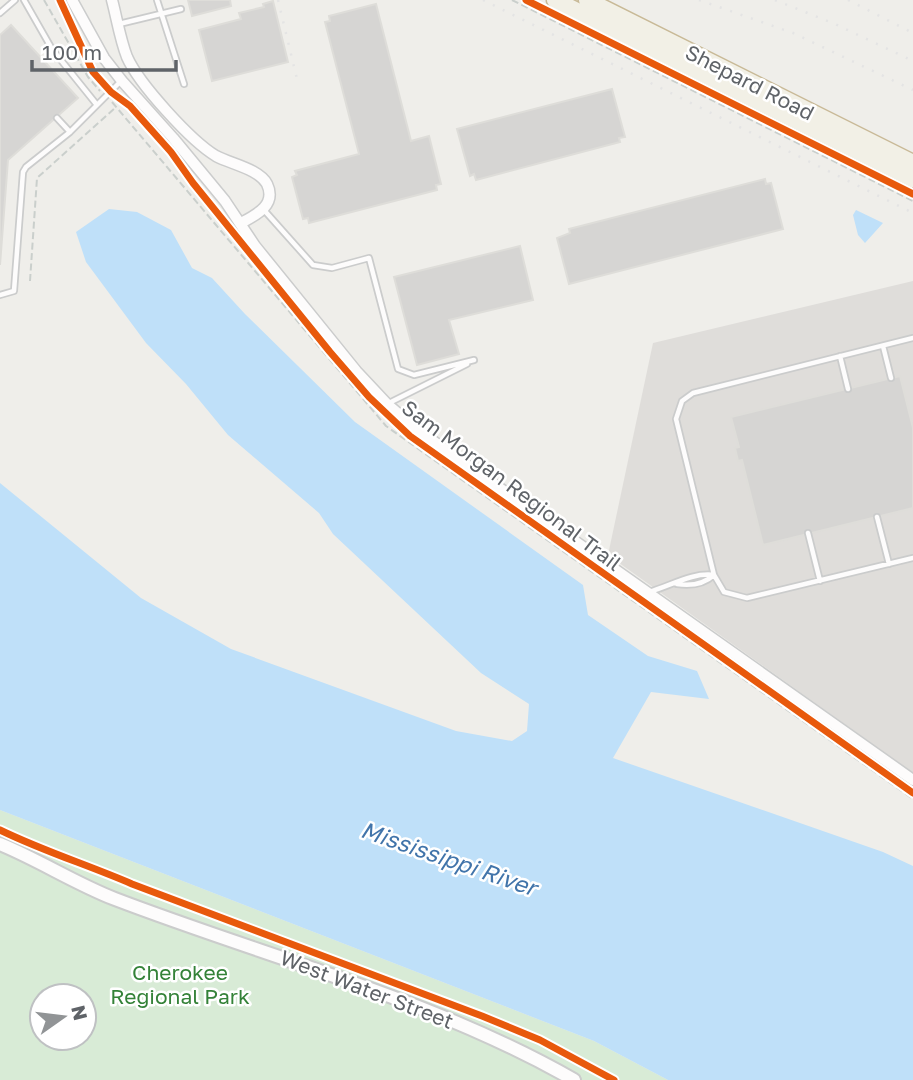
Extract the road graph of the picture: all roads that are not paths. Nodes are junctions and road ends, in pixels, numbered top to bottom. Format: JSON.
{"nodes":[{"id":1,"x":15,"y":0,"type":"edge"},
{"id":2,"x":24,"y":0,"type":"edge"},
{"id":3,"x":72,"y":0,"type":"edge"},
{"id":4,"x":112,"y":0,"type":"edge"},
{"id":5,"x":157,"y":0,"type":"edge"},
{"id":6,"x":555,"y":0,"type":"edge"},
{"id":7,"x":587,"y":0,"type":"edge"},
{"id":8,"x":181,"y":9,"type":"dead end"},
{"id":9,"x":0,"y":13,"type":"edge"},
{"id":10,"x":160,"y":14,"type":"junction"},
{"id":11,"x":118,"y":24,"type":"junction"},
{"id":12,"x":122,"y":80,"type":"junction"},
{"id":13,"x":184,"y":84,"type":"dead end"},
{"id":14,"x":97,"y":105,"type":"junction"},
{"id":15,"x":57,"y":118,"type":"dead end"},
{"id":16,"x":69,"y":132,"type":"junction"},
{"id":17,"x":913,"y":163,"type":"edge"},
{"id":18,"x":913,"y":179,"type":"edge"},
{"id":19,"x":264,"y":209,"type":"junction"},
{"id":20,"x":241,"y":223,"type":"junction"},
{"id":21,"x":0,"y":295,"type":"edge"},
{"id":22,"x":913,"y":338,"type":"edge"},
{"id":23,"x":883,"y":346,"type":"junction"},
{"id":24,"x":839,"y":356,"type":"junction"},
{"id":25,"x":891,"y":378,"type":"dead end"},
{"id":26,"x":848,"y":389,"type":"dead end"},
{"id":27,"x":387,"y":404,"type":"junction"},
{"id":28,"x":877,"y":517,"type":"dead end"},
{"id":29,"x":808,"y":533,"type":"dead end"},
{"id":30,"x":913,"y":558,"type":"edge"},
{"id":31,"x":888,"y":564,"type":"junction"},
{"id":32,"x":714,"y":575,"type":"junction"},
{"id":33,"x":820,"y":581,"type":"junction"},
{"id":34,"x":645,"y":593,"type":"junction"},
{"id":35,"x":913,"y":780,"type":"edge"},
{"id":36,"x":0,"y":844,"type":"edge"},
{"id":37,"x":574,"y":1080,"type":"edge"}],
"edges":[{"from":1,"to":9,"type":"lane"},
{"from":2,"to":14,"type":"lane"},
{"from":3,"to":12,"type":"street"},
{"from":4,"to":11,"type":"street"},
{"from":5,"to":10,"type":"lane"},
{"from":6,"to":18,"type":"highway","name":"Shepard Road"},
{"from":7,"to":17,"type":"highway","name":"Shepard Road"},
{"from":8,"to":10,"type":"lane"},
{"from":10,"to":11,"type":"lane"},
{"from":10,"to":13,"type":"lane"},
{"from":11,"to":19,"type":"street"},
{"from":12,"to":14,"type":"lane"},
{"from":12,"to":20,"type":"street"},
{"from":14,"to":16,"type":"lane"},
{"from":15,"to":16,"type":"lane"},
{"from":16,"to":21,"type":"lane"},
{"from":19,"to":20,"type":"street"},
{"from":19,"to":27,"type":"lane"},
{"from":20,"to":27,"type":"street"},
{"from":22,"to":23,"type":"lane"},
{"from":23,"to":24,"type":"lane"},
{"from":23,"to":25,"type":"lane"},
{"from":24,"to":26,"type":"lane"},
{"from":24,"to":32,"type":"lane"},
{"from":27,"to":34,"type":"street"},
{"from":28,"to":31,"type":"lane"},
{"from":29,"to":33,"type":"lane"},
{"from":30,"to":31,"type":"lane"},
{"from":31,"to":33,"type":"lane"},
{"from":32,"to":33,"type":"lane"},
{"from":32,"to":34,"type":"lane"},
{"from":34,"to":35,"type":"street"},
{"from":36,"to":37,"type":"street","name":"West Water Street"}]}
